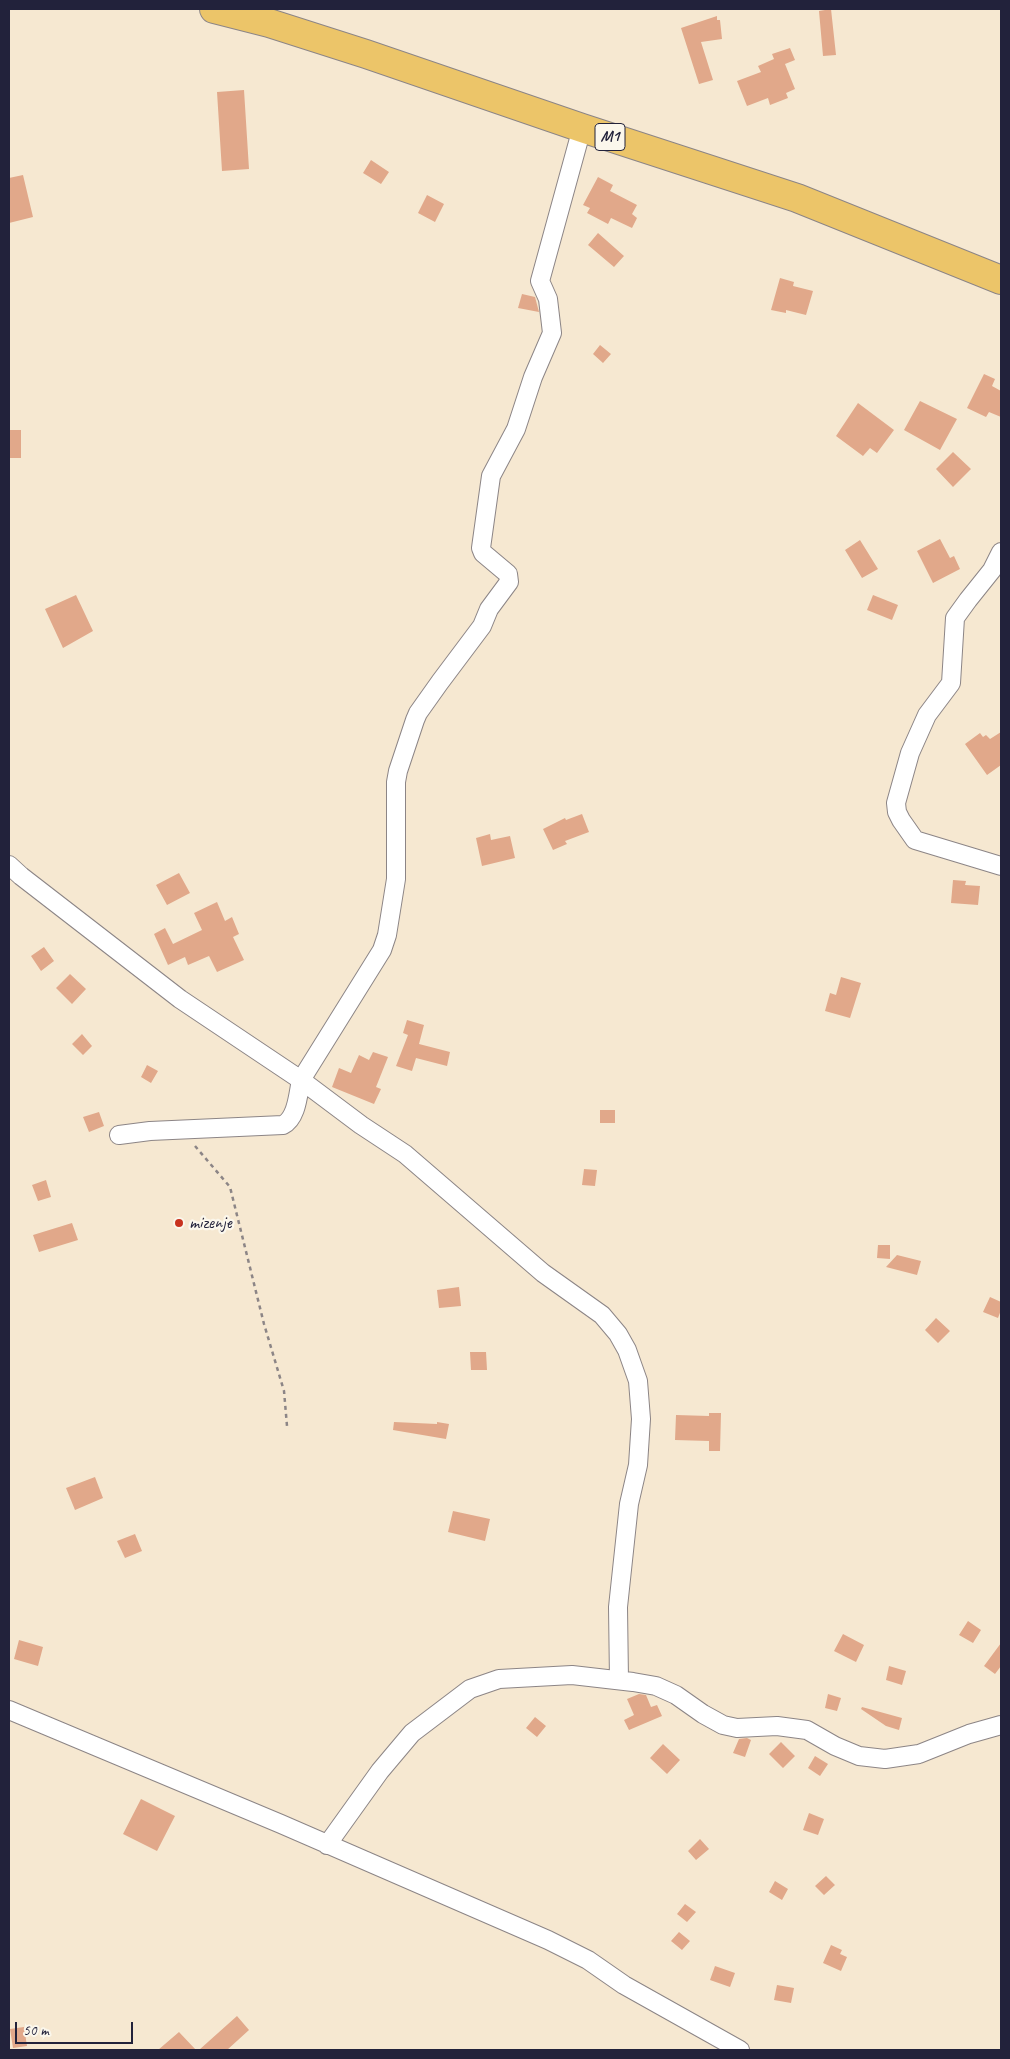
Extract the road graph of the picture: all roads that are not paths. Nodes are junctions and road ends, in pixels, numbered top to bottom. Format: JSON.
{"nodes":[{"id":1,"x":214,"y":9,"type":"edge"},
{"id":2,"x":582,"y":128,"type":"junction"},
{"id":3,"x":1001,"y":280,"type":"edge"},
{"id":4,"x":1001,"y":552,"type":"edge"},
{"id":5,"x":9,"y":865,"type":"edge"},
{"id":6,"x":1001,"y":866,"type":"edge"},
{"id":7,"x":301,"y":1080,"type":"junction"},
{"id":8,"x":119,"y":1135,"type":"dead end"},
{"id":9,"x":619,"y":1680,"type":"junction"},
{"id":10,"x":9,"y":1710,"type":"edge"},
{"id":11,"x":1001,"y":1725,"type":"edge"},
{"id":12,"x":327,"y":1844,"type":"junction"},
{"id":13,"x":740,"y":2050,"type":"edge"}],
"edges":[{"from":1,"to":2,"type":"highway","number":"M1"},
{"from":2,"to":3,"type":"highway","number":"M1"},
{"from":2,"to":7,"type":"street"},
{"from":4,"to":6,"type":"street"},
{"from":5,"to":7,"type":"street"},
{"from":7,"to":8,"type":"street"},
{"from":7,"to":9,"type":"street"},
{"from":9,"to":11,"type":"street"},
{"from":9,"to":12,"type":"street"},
{"from":10,"to":12,"type":"street"},
{"from":12,"to":13,"type":"street"}]}
